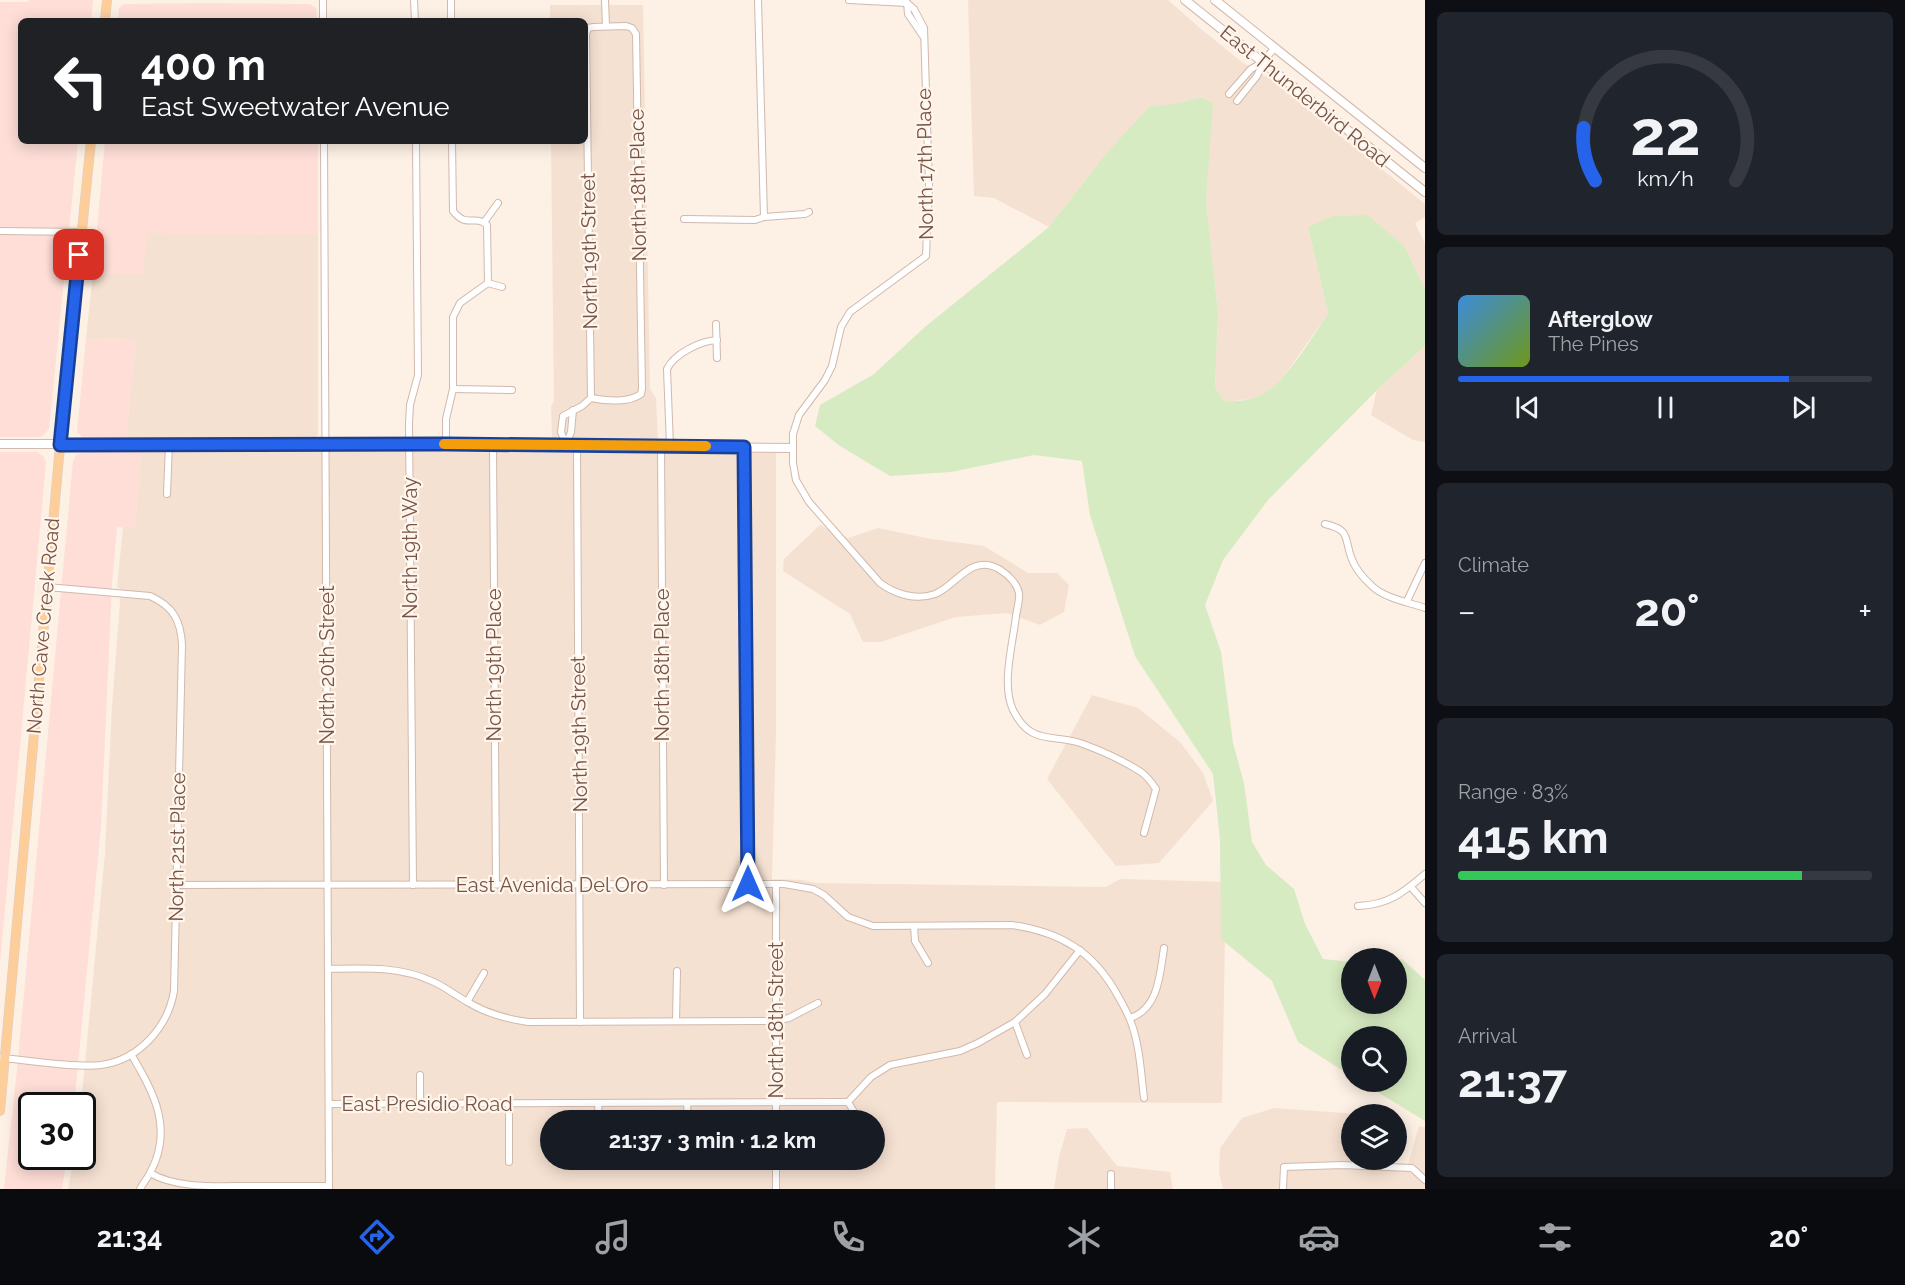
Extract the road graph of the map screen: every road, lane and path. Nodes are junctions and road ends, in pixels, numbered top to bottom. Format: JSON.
{"nodes":[{"id":1,"x":107,"y":0,"type":"edge"},
{"id":2,"x":323,"y":0,"type":"edge"},
{"id":3,"x":414,"y":0,"type":"edge"},
{"id":4,"x":451,"y":0,"type":"edge"},
{"id":5,"x":605,"y":0,"type":"edge"},
{"id":6,"x":758,"y":0,"type":"edge"},
{"id":7,"x":849,"y":0,"type":"edge"},
{"id":8,"x":1185,"y":0,"type":"edge"},
{"id":9,"x":1215,"y":0,"type":"edge"},
{"id":10,"x":105,"y":18,"type":"edge"},
{"id":11,"x":323,"y":18,"type":"edge"},
{"id":12,"x":415,"y":18,"type":"edge"},
{"id":13,"x":451,"y":18,"type":"edge"},
{"id":14,"x":606,"y":26,"type":"junction"},
{"id":15,"x":588,"y":28,"type":"edge"},
{"id":16,"x":1275,"y":47,"type":"junction"},
{"id":17,"x":1264,"y":61,"type":"junction"},
{"id":18,"x":1229,"y":94,"type":"dead end"},
{"id":19,"x":1237,"y":101,"type":"dead end"},
{"id":20,"x":91,"y":144,"type":"edge"},
{"id":21,"x":324,"y":144,"type":"edge"},
{"id":22,"x":416,"y":144,"type":"edge"},
{"id":23,"x":452,"y":144,"type":"edge"},
{"id":24,"x":588,"y":144,"type":"edge"},
{"id":25,"x":1425,"y":168,"type":"edge"},
{"id":26,"x":1425,"y":192,"type":"edge"},
{"id":27,"x":498,"y":203,"type":"dead end"},
{"id":28,"x":809,"y":212,"type":"dead end"},
{"id":29,"x":764,"y":217,"type":"junction"},
{"id":30,"x":684,"y":219,"type":"dead end"},
{"id":31,"x":485,"y":221,"type":"junction"},
{"id":32,"x":0,"y":231,"type":"edge"},
{"id":33,"x":81,"y":232,"type":"junction"},
{"id":34,"x":488,"y":283,"type":"junction"},
{"id":35,"x":502,"y":287,"type":"dead end"},
{"id":36,"x":716,"y":324,"type":"dead end"},
{"id":37,"x":717,"y":340,"type":"junction"},
{"id":38,"x":717,"y":358,"type":"dead end"},
{"id":39,"x":453,"y":389,"type":"junction"},
{"id":40,"x":512,"y":390,"type":"dead end"},
{"id":41,"x":591,"y":398,"type":"junction"},
{"id":42,"x":573,"y":410,"type":"junction"},
{"id":43,"x":0,"y":444,"type":"edge"},
{"id":44,"x":169,"y":444,"type":"junction"},
{"id":45,"x":326,"y":444,"type":"junction"},
{"id":46,"x":446,"y":444,"type":"junction"},
{"id":47,"x":60,"y":445,"type":"junction"},
{"id":48,"x":409,"y":445,"type":"junction"},
{"id":49,"x":493,"y":445,"type":"junction"},
{"id":50,"x":566,"y":445,"type":"junction"},
{"id":51,"x":577,"y":446,"type":"junction"},
{"id":52,"x":665,"y":446,"type":"junction"},
{"id":53,"x":744,"y":447,"type":"junction"},
{"id":54,"x":792,"y":448,"type":"junction"},
{"id":55,"x":167,"y":494,"type":"dead end"},
{"id":56,"x":1325,"y":524,"type":"dead end"},
{"id":57,"x":1425,"y":563,"type":"edge"},
{"id":58,"x":47,"y":587,"type":"junction"},
{"id":59,"x":1407,"y":601,"type":"junction"},
{"id":60,"x":1425,"y":609,"type":"edge"},
{"id":61,"x":1144,"y":833,"type":"dead end"},
{"id":62,"x":1425,"y":874,"type":"edge"},
{"id":63,"x":328,"y":884,"type":"junction"},
{"id":64,"x":496,"y":884,"type":"junction"},
{"id":65,"x":580,"y":884,"type":"junction"},
{"id":66,"x":748,"y":884,"type":"junction"},
{"id":67,"x":776,"y":884,"type":"junction"},
{"id":68,"x":176,"y":885,"type":"junction"},
{"id":69,"x":413,"y":885,"type":"junction"},
{"id":70,"x":664,"y":885,"type":"junction"},
{"id":71,"x":1411,"y":887,"type":"junction"},
{"id":72,"x":1425,"y":903,"type":"edge"},
{"id":73,"x":1358,"y":906,"type":"dead end"},
{"id":74,"x":914,"y":926,"type":"junction"},
{"id":75,"x":1164,"y":948,"type":"dead end"},
{"id":76,"x":1080,"y":950,"type":"junction"},
{"id":77,"x":928,"y":963,"type":"dead end"},
{"id":78,"x":328,"y":969,"type":"junction"},
{"id":79,"x":677,"y":971,"type":"dead end"},
{"id":80,"x":484,"y":974,"type":"dead end"},
{"id":81,"x":467,"y":1002,"type":"junction"},
{"id":82,"x":818,"y":1003,"type":"dead end"},
{"id":83,"x":1130,"y":1018,"type":"junction"},
{"id":84,"x":676,"y":1021,"type":"junction"},
{"id":85,"x":775,"y":1021,"type":"junction"},
{"id":86,"x":580,"y":1022,"type":"junction"},
{"id":87,"x":1015,"y":1022,"type":"junction"},
{"id":88,"x":131,"y":1054,"type":"junction"},
{"id":89,"x":1027,"y":1056,"type":"dead end"},
{"id":90,"x":2,"y":1058,"type":"edge"},
{"id":91,"x":420,"y":1075,"type":"dead end"},
{"id":92,"x":1144,"y":1098,"type":"dead end"},
{"id":93,"x":776,"y":1102,"type":"junction"},
{"id":94,"x":848,"y":1102,"type":"junction"},
{"id":95,"x":598,"y":1103,"type":"junction"},
{"id":96,"x":687,"y":1103,"type":"junction"},
{"id":97,"x":329,"y":1104,"type":"junction"},
{"id":98,"x":420,"y":1104,"type":"junction"},
{"id":99,"x":509,"y":1104,"type":"junction"},
{"id":100,"x":598,"y":1110,"type":"edge"},
{"id":101,"x":687,"y":1110,"type":"edge"},
{"id":102,"x":776,"y":1110,"type":"edge"},
{"id":103,"x":853,"y":1110,"type":"edge"},
{"id":104,"x":0,"y":1111,"type":"edge"},
{"id":105,"x":509,"y":1162,"type":"dead end"},
{"id":106,"x":776,"y":1170,"type":"edge"},
{"id":107,"x":150,"y":1173,"type":"junction"},
{"id":108,"x":1111,"y":1174,"type":"dead end"},
{"id":109,"x":1425,"y":1180,"type":"edge"},
{"id":110,"x":329,"y":1187,"type":"edge"},
{"id":111,"x":140,"y":1189,"type":"edge"},
{"id":112,"x":776,"y":1189,"type":"edge"},
{"id":113,"x":1111,"y":1189,"type":"edge"},
{"id":114,"x":1283,"y":1189,"type":"edge"}],
"edges":[{"from":1,"to":10,"type":"main road"},
{"from":2,"to":11,"type":"street"},
{"from":3,"to":12,"type":"street"},
{"from":4,"to":13,"type":"street"},
{"from":5,"to":14,"type":"street"},
{"from":6,"to":29,"type":"street"},
{"from":7,"to":54,"type":"street","name":"North 17th Place"},
{"from":8,"to":17,"type":"street","name":"East Thunderbird Road"},
{"from":9,"to":16,"type":"street","name":"East Thunderbird Road"},
{"from":14,"to":15,"type":"street","name":"North 19th Street"},
{"from":14,"to":41,"type":"street","name":"North 18th Place"},
{"from":16,"to":17,"type":"street"},
{"from":16,"to":25,"type":"street","name":"East Thunderbird Road"},
{"from":17,"to":18,"type":"street"},
{"from":17,"to":19,"type":"street"},
{"from":17,"to":26,"type":"street","name":"East Thunderbird Road"},
{"from":20,"to":33,"type":"main road","name":"North Cave Creek Road"},
{"from":21,"to":45,"type":"street","name":"North 20th Street"},
{"from":22,"to":48,"type":"street","name":"North 19th Way"},
{"from":23,"to":31,"type":"street"},
{"from":24,"to":41,"type":"street","name":"North 19th Street"},
{"from":27,"to":31,"type":"street"},
{"from":28,"to":29,"type":"street"},
{"from":29,"to":30,"type":"street"},
{"from":31,"to":34,"type":"street"},
{"from":32,"to":33,"type":"street"},
{"from":33,"to":47,"type":"main road","name":"North Cave Creek Road"},
{"from":34,"to":35,"type":"street"},
{"from":34,"to":39,"type":"street"},
{"from":36,"to":37,"type":"street"},
{"from":37,"to":38,"type":"street"},
{"from":37,"to":52,"type":"street","name":"North 18th Place"},
{"from":39,"to":40,"type":"street"},
{"from":39,"to":46,"type":"street"},
{"from":41,"to":42,"type":"street"},
{"from":42,"to":50,"type":"street"},
{"from":42,"to":50,"type":"street"},
{"from":43,"to":47,"type":"street"},
{"from":44,"to":45,"type":"street"},
{"from":44,"to":47,"type":"street"},
{"from":44,"to":55,"type":"street"},
{"from":45,"to":48,"type":"street"},
{"from":45,"to":63,"type":"street","name":"North 20th Street"},
{"from":46,"to":48,"type":"street"},
{"from":46,"to":49,"type":"street"},
{"from":47,"to":58,"type":"main road","name":"North Cave Creek Road"},
{"from":48,"to":69,"type":"street","name":"North 19th Way"},
{"from":49,"to":50,"type":"street"},
{"from":49,"to":64,"type":"street","name":"North 19th Place"},
{"from":50,"to":51,"type":"street"},
{"from":51,"to":52,"type":"street"},
{"from":51,"to":65,"type":"street","name":"North 19th Street"},
{"from":52,"to":53,"type":"street"},
{"from":52,"to":70,"type":"street","name":"North 18th Place"},
{"from":53,"to":54,"type":"street"},
{"from":53,"to":66,"type":"street"},
{"from":54,"to":61,"type":"street","name":"North 17th Place"},
{"from":56,"to":59,"type":"street"},
{"from":57,"to":59,"type":"street"},
{"from":58,"to":68,"type":"street","name":"North 21st Place"},
{"from":58,"to":90,"type":"main road","name":"North Cave Creek Road"},
{"from":59,"to":60,"type":"street"},
{"from":62,"to":71,"type":"street"},
{"from":63,"to":68,"type":"street","name":"East Avenida Del Oro"},
{"from":63,"to":69,"type":"street","name":"East Avenida Del Oro"},
{"from":63,"to":78,"type":"street","name":"North 20th Street"},
{"from":64,"to":65,"type":"street","name":"East Avenida Del Oro"},
{"from":64,"to":69,"type":"street","name":"East Avenida Del Oro"},
{"from":65,"to":70,"type":"street","name":"East Avenida Del Oro"},
{"from":65,"to":86,"type":"street","name":"North 19th Street"},
{"from":66,"to":67,"type":"street","name":"East Avenida Del Oro"},
{"from":66,"to":70,"type":"street","name":"East Avenida Del Oro"},
{"from":67,"to":74,"type":"street","name":"East Avenida Del Oro"},
{"from":67,"to":85,"type":"street","name":"North 18th Street"},
{"from":68,"to":88,"type":"street","name":"North 21st Place"},
{"from":71,"to":72,"type":"street"},
{"from":71,"to":73,"type":"street"},
{"from":74,"to":76,"type":"street","name":"East Avenida Del Oro"},
{"from":74,"to":77,"type":"street"},
{"from":75,"to":83,"type":"street"},
{"from":76,"to":83,"type":"street","name":"East Avenida Del Oro"},
{"from":76,"to":87,"type":"street"},
{"from":78,"to":81,"type":"street"},
{"from":78,"to":97,"type":"street","name":"North 20th Street"},
{"from":79,"to":84,"type":"street"},
{"from":80,"to":81,"type":"street"},
{"from":81,"to":86,"type":"street"},
{"from":82,"to":85,"type":"street"},
{"from":83,"to":92,"type":"street","name":"East Avenida Del Oro"},
{"from":84,"to":85,"type":"street"},
{"from":84,"to":86,"type":"street"},
{"from":85,"to":93,"type":"street","name":"North 18th Street"},
{"from":87,"to":89,"type":"street"},
{"from":87,"to":94,"type":"street"},
{"from":88,"to":90,"type":"street","name":"North 21st Place"},
{"from":88,"to":107,"type":"street"},
{"from":90,"to":104,"type":"main road","name":"North Cave Creek Road"},
{"from":91,"to":98,"type":"street"},
{"from":93,"to":94,"type":"street","name":"East Presidio Road"},
{"from":93,"to":96,"type":"street","name":"East Presidio Road"},
{"from":93,"to":102,"type":"street","name":"North 18th Street"},
{"from":94,"to":103,"type":"street"},
{"from":95,"to":96,"type":"street","name":"East Presidio Road"},
{"from":95,"to":99,"type":"street","name":"East Presidio Road"},
{"from":95,"to":100,"type":"street"},
{"from":96,"to":101,"type":"street"},
{"from":97,"to":98,"type":"street","name":"East Presidio Road"},
{"from":97,"to":110,"type":"street","name":"North 20th Street"},
{"from":98,"to":99,"type":"street","name":"East Presidio Road"},
{"from":99,"to":105,"type":"street"},
{"from":106,"to":112,"type":"street"},
{"from":107,"to":110,"type":"street"},
{"from":107,"to":111,"type":"street"},
{"from":108,"to":113,"type":"street"},
{"from":109,"to":114,"type":"street"}]}
